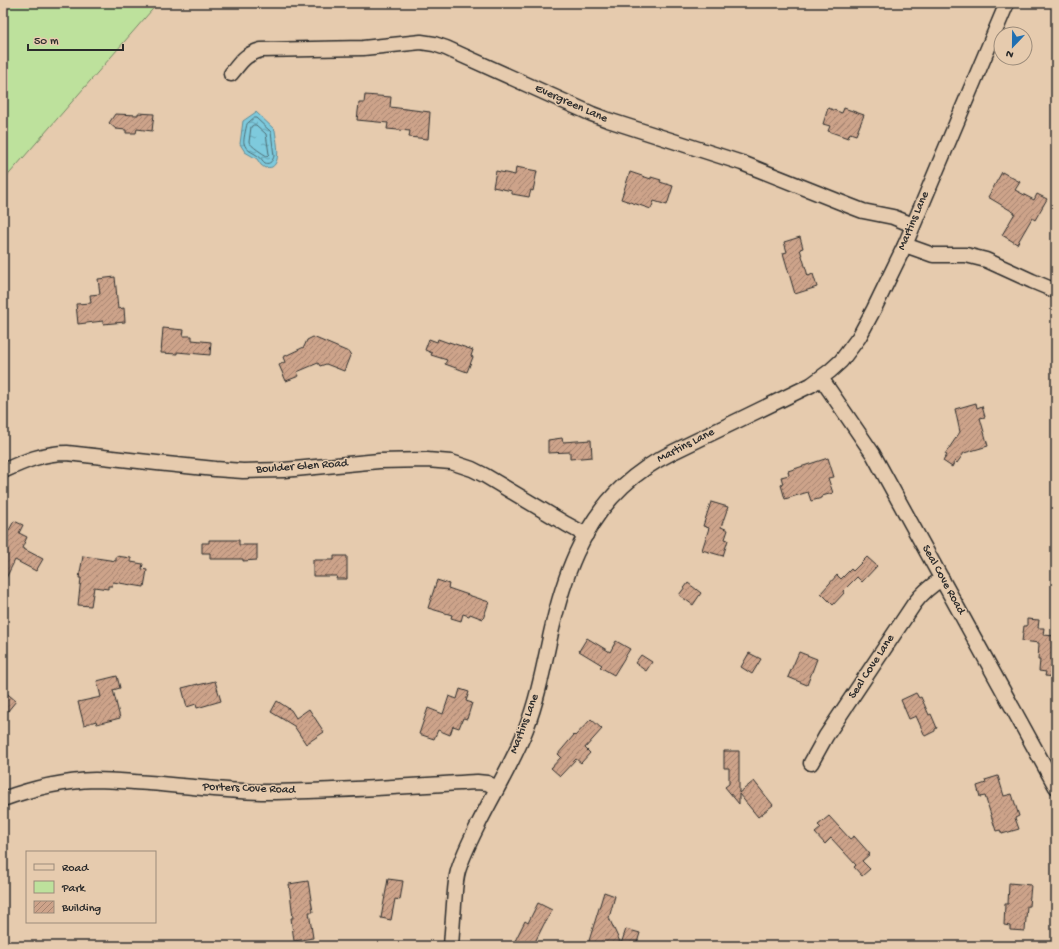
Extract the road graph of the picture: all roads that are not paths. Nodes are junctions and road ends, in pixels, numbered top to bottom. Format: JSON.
{"nodes":[{"id":1,"x":1007,"y":3,"type":"edge"},
{"id":2,"x":231,"y":74,"type":"dead end"},
{"id":3,"x":913,"y":225,"type":"junction"},
{"id":4,"x":905,"y":244,"type":"junction"},
{"id":5,"x":1056,"y":291,"type":"edge"},
{"id":6,"x":821,"y":378,"type":"junction"},
{"id":7,"x":3,"y":471,"type":"edge"},
{"id":8,"x":586,"y":535,"type":"junction"},
{"id":9,"x":942,"y":579,"type":"junction"},
{"id":10,"x":811,"y":763,"type":"dead end"},
{"id":11,"x":1056,"y":787,"type":"edge"},
{"id":12,"x":497,"y":788,"type":"junction"},
{"id":13,"x":3,"y":799,"type":"edge"},
{"id":14,"x":451,"y":946,"type":"edge"}],
"edges":[{"from":1,"to":3,"type":"street","name":"Martins Lane"},
{"from":2,"to":3,"type":"street","name":"Evergreen Lane"},
{"from":3,"to":4,"type":"street","name":"Martins Lane"},
{"from":4,"to":5,"type":"street"},
{"from":4,"to":6,"type":"street","name":"Martins Lane"},
{"from":6,"to":8,"type":"street","name":"Martins Lane"},
{"from":6,"to":9,"type":"street","name":"Seal Cove Road"},
{"from":7,"to":8,"type":"street","name":"Boulder Glen Road"},
{"from":8,"to":12,"type":"street","name":"Martins Lane"},
{"from":9,"to":10,"type":"street","name":"Seal Cove Lane"},
{"from":9,"to":11,"type":"street","name":"Seal Cove Road"},
{"from":12,"to":13,"type":"street","name":"Porters Cove Road"},
{"from":12,"to":14,"type":"street","name":"Martins Lane"}]}
